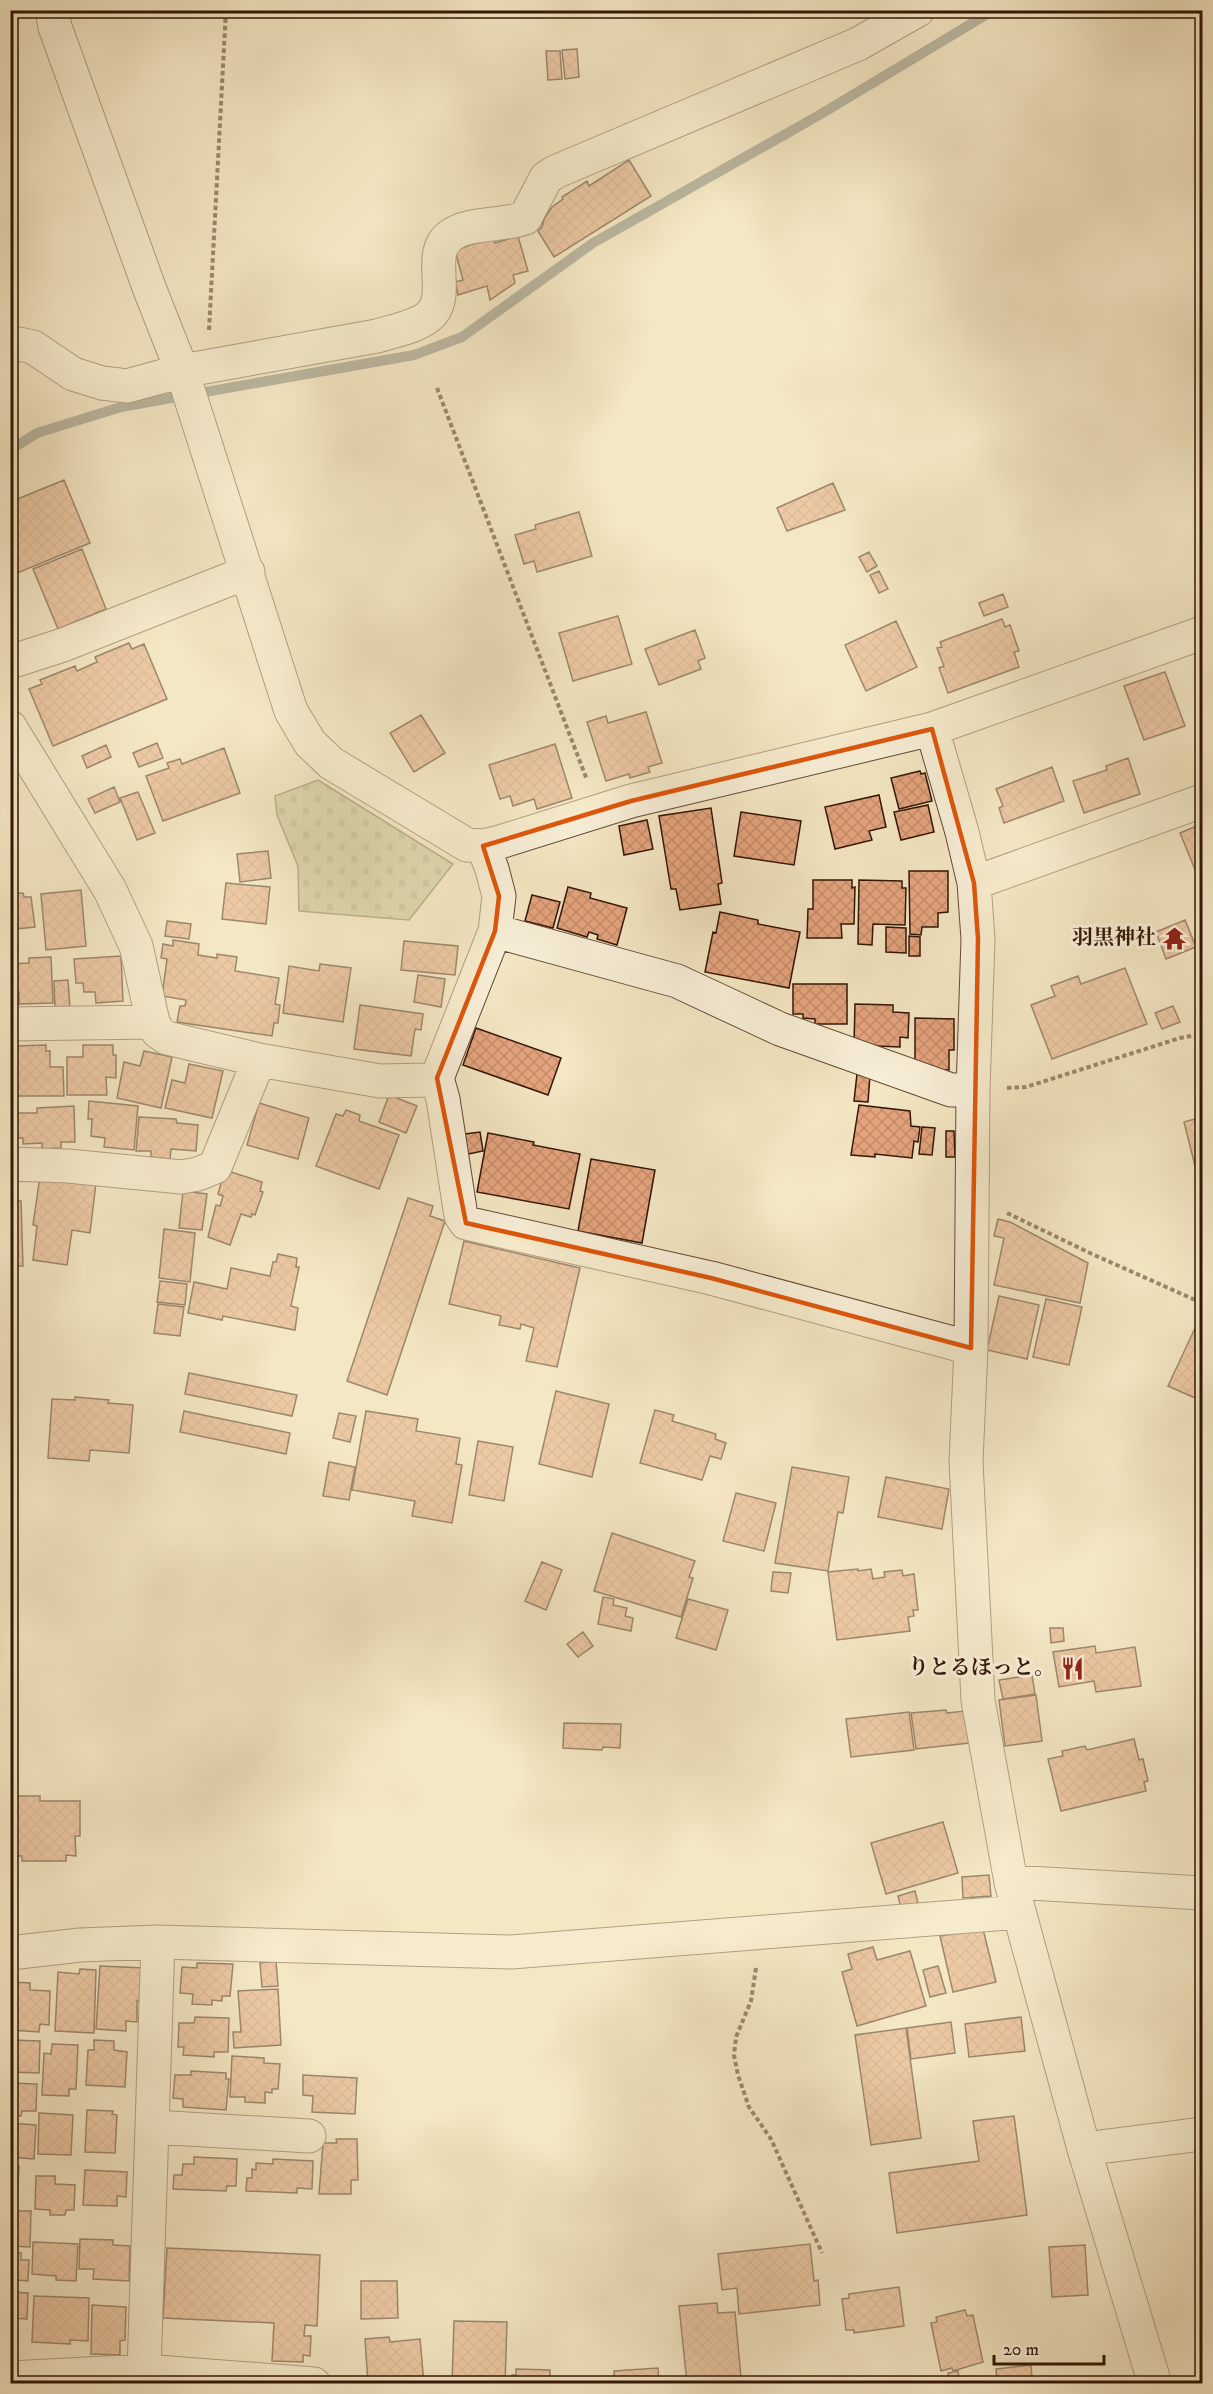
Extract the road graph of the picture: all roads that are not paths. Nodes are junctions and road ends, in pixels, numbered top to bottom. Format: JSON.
{"nodes":[{"id":1,"x":52,"y":10,"type":"edge"},
{"id":2,"x":918,"y":10,"type":"edge"},
{"id":3,"x":10,"y":347,"type":"edge"},
{"id":4,"x":193,"y":385,"type":"junction"},
{"id":5,"x":248,"y":572,"type":"junction"},
{"id":6,"x":1200,"y":643,"type":"edge"},
{"id":7,"x":10,"y":662,"type":"edge"},
{"id":8,"x":10,"y":727,"type":"edge"},
{"id":9,"x":932,"y":729,"type":"junction"},
{"id":10,"x":1203,"y":801,"type":"edge"},
{"id":11,"x":483,"y":846,"type":"junction"},
{"id":12,"x":974,"y":883,"type":"junction"},
{"id":13,"x":495,"y":931,"type":"junction"},
{"id":14,"x":153,"y":1022,"type":"junction"},
{"id":15,"x":10,"y":1024,"type":"edge"},
{"id":16,"x":259,"y":1060,"type":"junction"},
{"id":17,"x":437,"y":1078,"type":"junction"},
{"id":18,"x":973,"y":1090,"type":"junction"},
{"id":19,"x":10,"y":1164,"type":"edge"},
{"id":20,"x":971,"y":1348,"type":"junction"},
{"id":21,"x":1203,"y":1893,"type":"edge"},
{"id":22,"x":1015,"y":1897,"type":"junction"},
{"id":23,"x":158,"y":1942,"type":"junction"},
{"id":24,"x":10,"y":1953,"type":"edge"},
{"id":25,"x":153,"y":2127,"type":"junction"},
{"id":26,"x":1203,"y":2134,"type":"edge"},
{"id":27,"x":309,"y":2136,"type":"dead end"},
{"id":28,"x":1084,"y":2149,"type":"junction"},
{"id":29,"x":133,"y":2376,"type":"edge"},
{"id":30,"x":10,"y":2378,"type":"edge"},
{"id":31,"x":197,"y":2379,"type":"edge"},
{"id":32,"x":314,"y":2384,"type":"edge"},
{"id":33,"x":1155,"y":2384,"type":"edge"}],
"edges":[{"from":1,"to":4,"type":"street"},
{"from":2,"to":4,"type":"street"},
{"from":3,"to":4,"type":"street"},
{"from":4,"to":5,"type":"street"},
{"from":5,"to":7,"type":"street"},
{"from":5,"to":11,"type":"street"},
{"from":6,"to":9,"type":"street"},
{"from":8,"to":14,"type":"street"},
{"from":9,"to":11,"type":"street"},
{"from":9,"to":12,"type":"street"},
{"from":10,"to":12,"type":"street"},
{"from":11,"to":13,"type":"street"},
{"from":12,"to":18,"type":"street"},
{"from":13,"to":17,"type":"street"},
{"from":13,"to":18,"type":"street"},
{"from":14,"to":15,"type":"street"},
{"from":14,"to":16,"type":"street"},
{"from":16,"to":17,"type":"street"},
{"from":16,"to":19,"type":"street"},
{"from":17,"to":20,"type":"street"},
{"from":18,"to":20,"type":"street"},
{"from":20,"to":22,"type":"street"},
{"from":21,"to":22,"type":"street"},
{"from":22,"to":23,"type":"street"},
{"from":22,"to":28,"type":"street"},
{"from":23,"to":24,"type":"street"},
{"from":23,"to":25,"type":"street"},
{"from":25,"to":27,"type":"street"},
{"from":25,"to":29,"type":"street"},
{"from":26,"to":28,"type":"street"},
{"from":28,"to":33,"type":"street"},
{"from":29,"to":30,"type":"street"},
{"from":29,"to":31,"type":"street"},
{"from":31,"to":32,"type":"street"}]}
